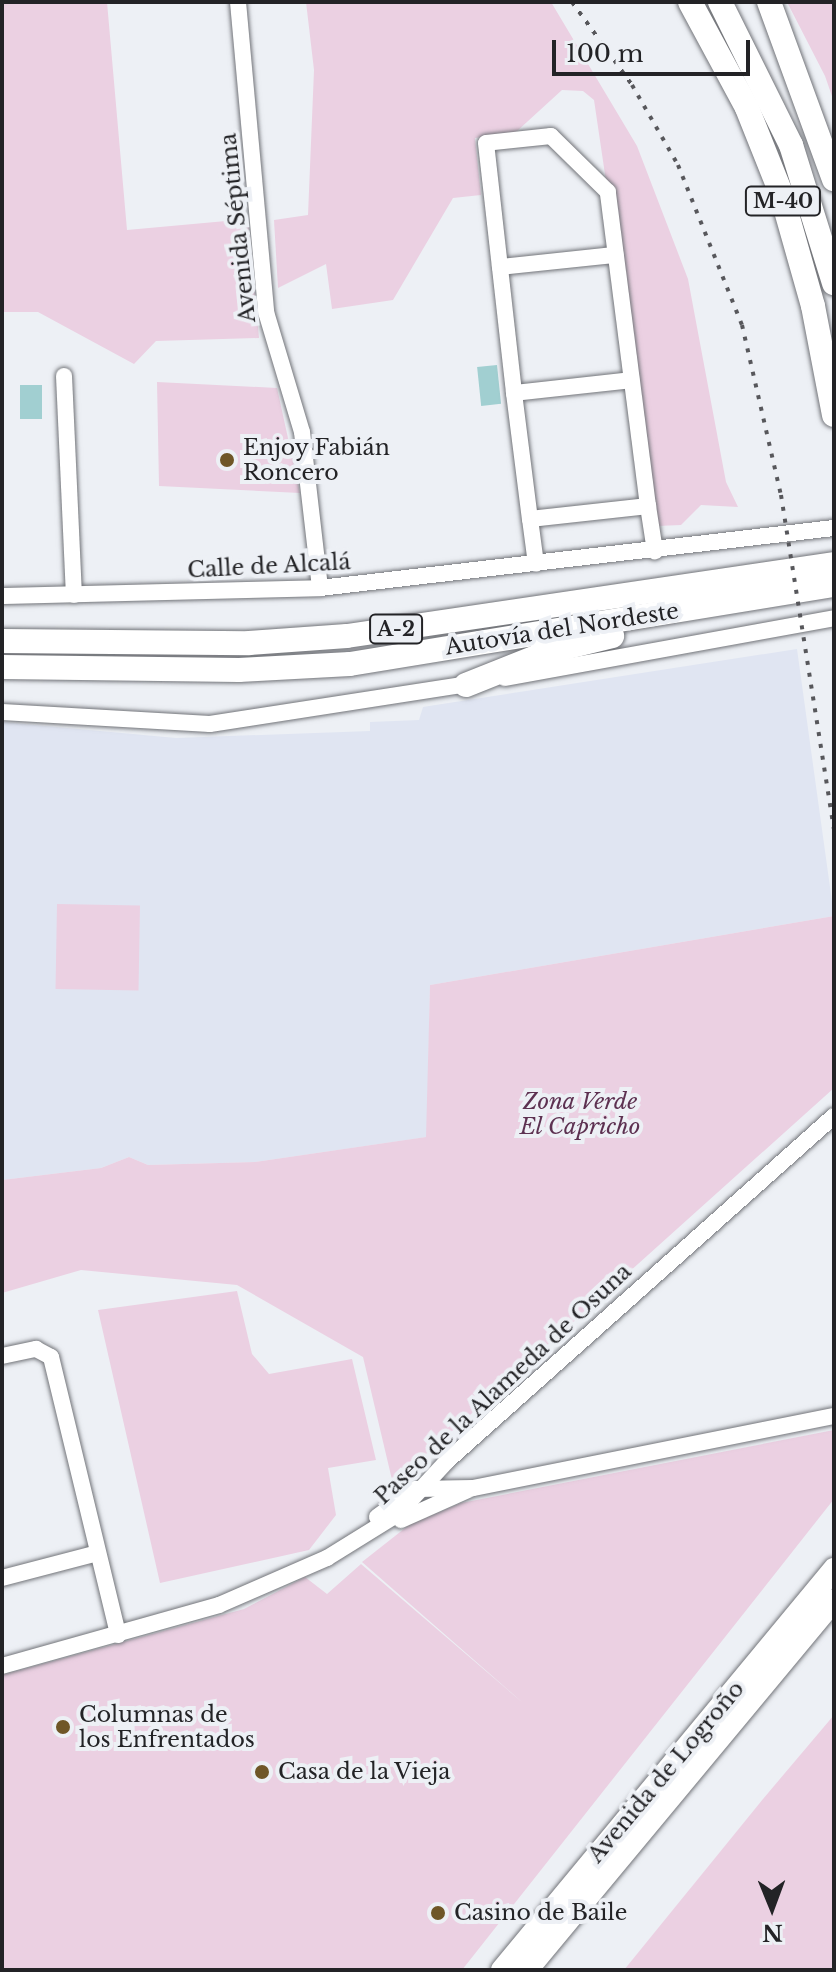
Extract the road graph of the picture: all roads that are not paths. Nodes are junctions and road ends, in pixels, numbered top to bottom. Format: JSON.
{"nodes":[{"id":1,"x":238,"y":2,"type":"edge"},
{"id":2,"x":690,"y":2,"type":"edge"},
{"id":3,"x":720,"y":2,"type":"edge"},
{"id":4,"x":756,"y":2,"type":"edge"},
{"id":5,"x":769,"y":2,"type":"edge"},
{"id":6,"x":785,"y":47,"type":"junction"},
{"id":7,"x":834,"y":180,"type":"edge"},
{"id":8,"x":615,"y":255,"type":"junction"},
{"id":9,"x":500,"y":267,"type":"junction"},
{"id":10,"x":834,"y":283,"type":"edge"},
{"id":11,"x":64,"y":376,"type":"dead end"},
{"id":12,"x":631,"y":380,"type":"junction"},
{"id":13,"x":514,"y":393,"type":"junction"},
{"id":14,"x":834,"y":415,"type":"edge"},
{"id":15,"x":648,"y":506,"type":"junction"},
{"id":16,"x":530,"y":519,"type":"junction"},
{"id":17,"x":834,"y":528,"type":"edge"},
{"id":18,"x":655,"y":551,"type":"junction"},
{"id":19,"x":536,"y":564,"type":"junction"},
{"id":20,"x":834,"y":564,"type":"edge"},
{"id":21,"x":834,"y":585,"type":"edge"},
{"id":22,"x":320,"y":588,"type":"junction"},
{"id":23,"x":74,"y":595,"type":"junction"},
{"id":24,"x":2,"y":596,"type":"edge"},
{"id":25,"x":681,"y":611,"type":"junction"},
{"id":26,"x":834,"y":618,"type":"edge"},
{"id":27,"x":2,"y":641,"type":"edge"},
{"id":28,"x":2,"y":667,"type":"edge"},
{"id":29,"x":466,"y":685,"type":"junction"},
{"id":30,"x":2,"y":712,"type":"edge"},
{"id":31,"x":834,"y":1116,"type":"edge"},
{"id":32,"x":2,"y":1356,"type":"edge"},
{"id":33,"x":834,"y":1418,"type":"edge"},
{"id":34,"x":423,"y":1488,"type":"junction"},
{"id":35,"x":473,"y":1488,"type":"junction"},
{"id":36,"x":375,"y":1529,"type":"junction"},
{"id":37,"x":347,"y":1546,"type":"junction"},
{"id":38,"x":98,"y":1553,"type":"junction"},
{"id":39,"x":833,"y":1569,"type":"edge"},
{"id":40,"x":2,"y":1578,"type":"edge"},
{"id":41,"x":834,"y":1600,"type":"edge"},
{"id":42,"x":118,"y":1635,"type":"junction"},
{"id":43,"x":2,"y":1666,"type":"edge"},
{"id":44,"x":502,"y":1970,"type":"edge"},
{"id":45,"x":527,"y":1970,"type":"edge"}],
"edges":[{"from":1,"to":22,"type":"street","name":"Avenida Séptima"},
{"from":2,"to":14,"type":"highway","number":"M-40"},
{"from":3,"to":10,"type":"highway","number":"M-40"},
{"from":4,"to":6,"type":"highway"},
{"from":5,"to":6,"type":"highway"},
{"from":6,"to":7,"type":"highway"},
{"from":8,"to":9,"type":"street"},
{"from":8,"to":9,"type":"street"},
{"from":8,"to":12,"type":"street"},
{"from":9,"to":13,"type":"street"},
{"from":11,"to":23,"type":"street"},
{"from":12,"to":13,"type":"street"},
{"from":12,"to":15,"type":"street"},
{"from":13,"to":16,"type":"street"},
{"from":15,"to":16,"type":"street"},
{"from":15,"to":18,"type":"street"},
{"from":16,"to":19,"type":"street"},
{"from":17,"to":18,"type":"street","name":"Calle de Alcalá"},
{"from":18,"to":19,"type":"street","name":"Calle de Alcalá"},
{"from":19,"to":22,"type":"street","name":"Calle de Alcalá"},
{"from":20,"to":27,"type":"highway","name":"Autovía del Nordeste","number":"A-2"},
{"from":21,"to":25,"type":"highway","name":"Autovía del Nordeste","number":"A-2"},
{"from":22,"to":23,"type":"street","name":"Calle de Alcalá"},
{"from":23,"to":24,"type":"street","name":"Calle de Alcalá"},
{"from":25,"to":28,"type":"highway","name":"Autovía del Nordeste","number":"A-2"},
{"from":25,"to":29,"type":"highway"},
{"from":26,"to":29,"type":"street"},
{"from":29,"to":30,"type":"street"},
{"from":31,"to":34,"type":"street","name":"Paseo de la Alameda de Osuna"},
{"from":32,"to":38,"type":"street"},
{"from":33,"to":35,"type":"street"},
{"from":34,"to":35,"type":"street"},
{"from":34,"to":36,"type":"street","name":"Paseo de la Alameda de Osuna"},
{"from":34,"to":37,"type":"street"},
{"from":35,"to":36,"type":"street"},
{"from":36,"to":37,"type":"street","name":"Paseo de la Alameda de Osuna"},
{"from":37,"to":42,"type":"street","name":"Paseo de la Alameda de Osuna"},
{"from":38,"to":40,"type":"street"},
{"from":38,"to":42,"type":"street"},
{"from":39,"to":44,"type":"main road","name":"Avenida de Logroño"},
{"from":41,"to":45,"type":"main road","name":"Avenida de Logroño"},
{"from":42,"to":43,"type":"street","name":"Paseo de la Alameda de Osuna"}]}
